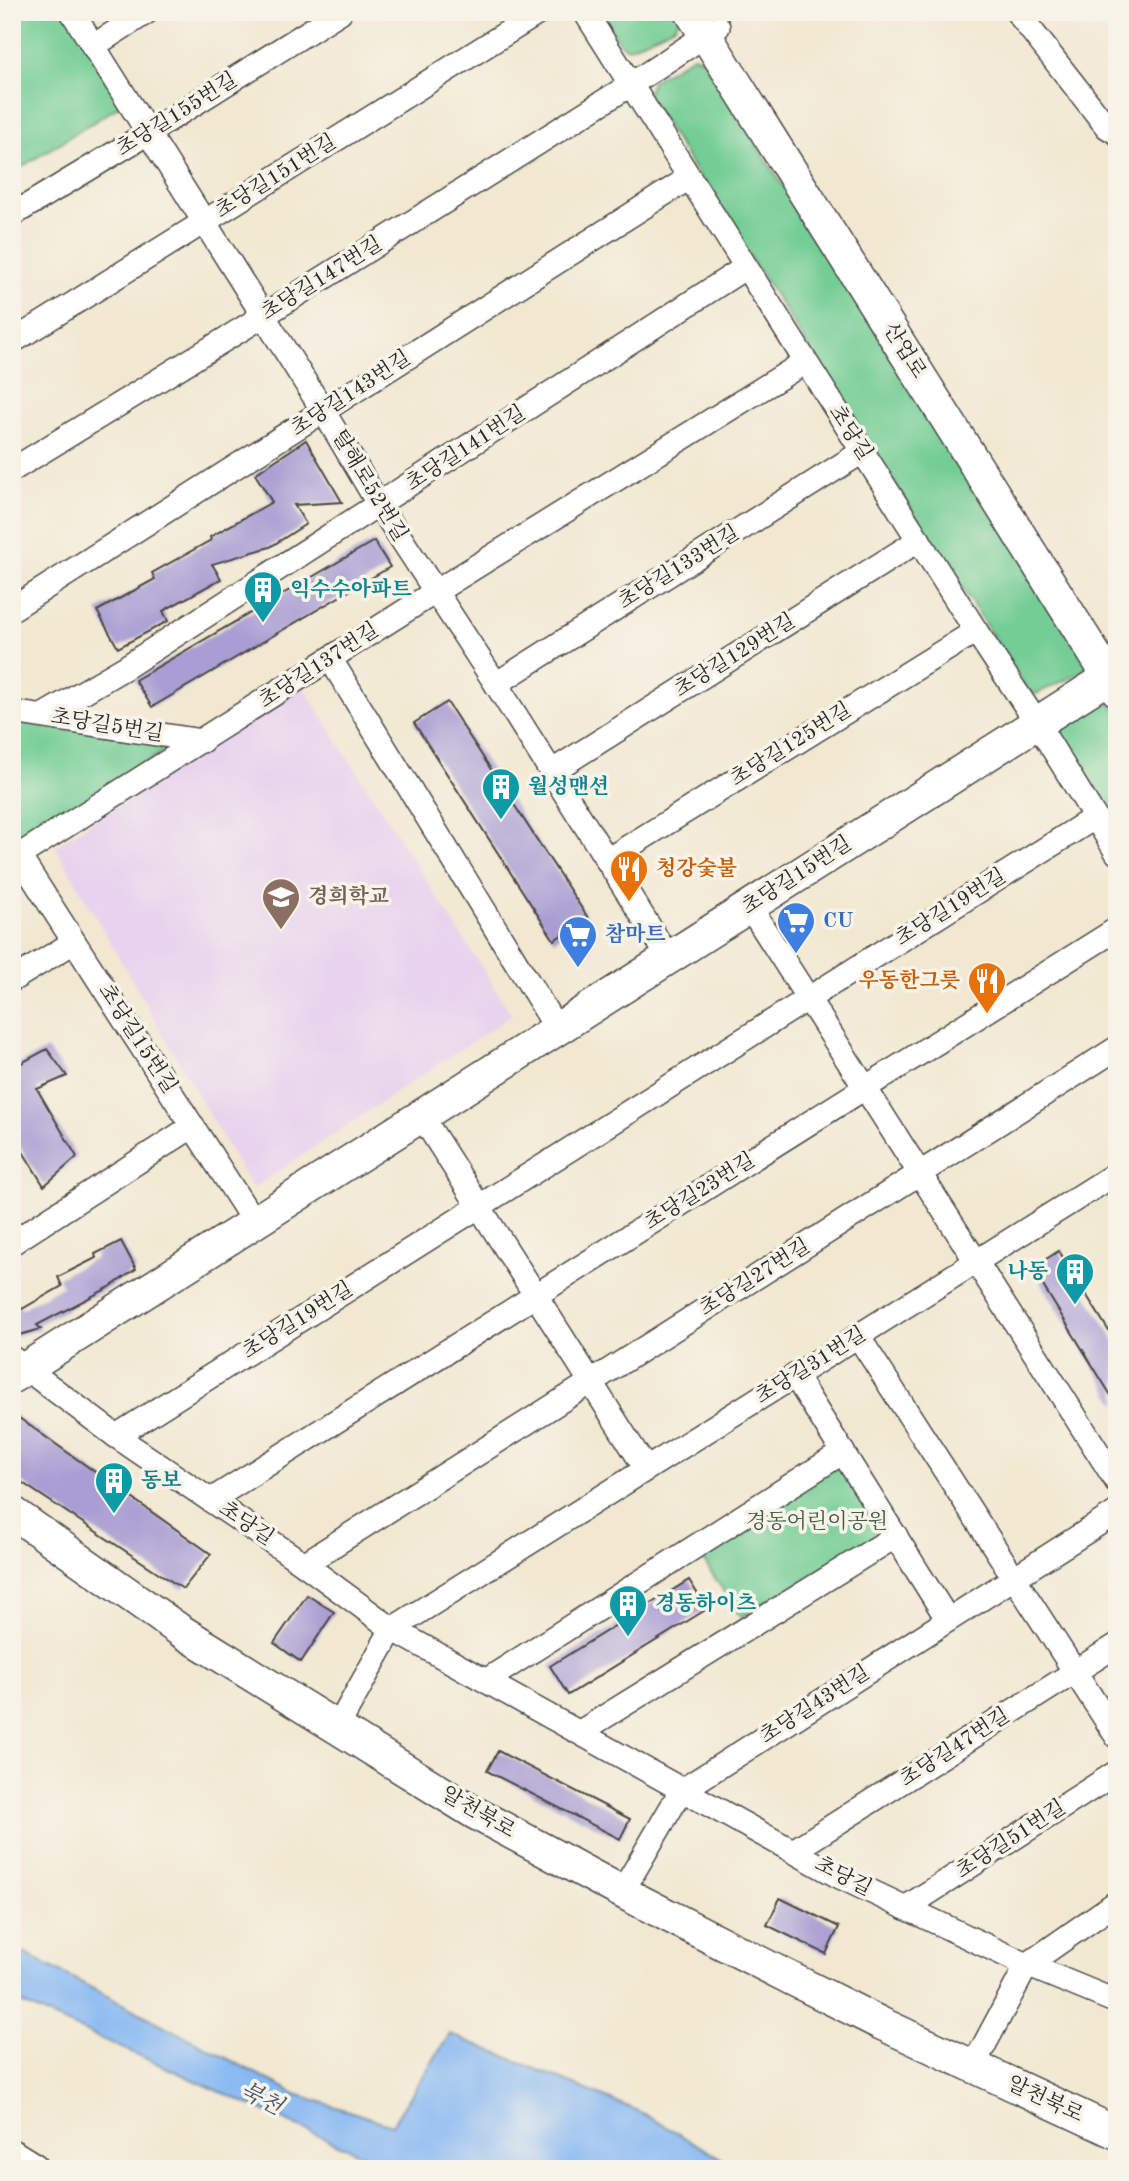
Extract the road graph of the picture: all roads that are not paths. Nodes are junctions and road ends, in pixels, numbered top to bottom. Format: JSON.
{"nodes":[{"id":1,"x":72,"y":12,"type":"edge"},
{"id":2,"x":147,"y":12,"type":"edge"},
{"id":3,"x":340,"y":12,"type":"edge"},
{"id":4,"x":540,"y":12,"type":"edge"},
{"id":5,"x":585,"y":12,"type":"edge"},
{"id":6,"x":1017,"y":12,"type":"edge"},
{"id":7,"x":706,"y":22,"type":"edge"},
{"id":8,"x":93,"y":46,"type":"junction"},
{"id":9,"x":631,"y":85,"type":"junction"},
{"id":10,"x":148,"y":133,"type":"junction"},
{"id":11,"x":1117,"y":133,"type":"edge"},
{"id":12,"x":689,"y":178,"type":"junction"},
{"id":13,"x":12,"y":215,"type":"edge"},
{"id":14,"x":205,"y":222,"type":"junction"},
{"id":15,"x":746,"y":267,"type":"junction"},
{"id":16,"x":263,"y":316,"type":"junction"},
{"id":17,"x":12,"y":342,"type":"edge"},
{"id":18,"x":805,"y":362,"type":"junction"},
{"id":19,"x":324,"y":412,"type":"junction"},
{"id":20,"x":862,"y":452,"type":"junction"},
{"id":21,"x":12,"y":470,"type":"edge"},
{"id":22,"x":379,"y":505,"type":"junction"},
{"id":23,"x":919,"y":540,"type":"junction"},
{"id":24,"x":435,"y":592,"type":"junction"},
{"id":25,"x":12,"y":609,"type":"edge"},
{"id":26,"x":976,"y":631,"type":"junction"},
{"id":27,"x":331,"y":660,"type":"junction"},
{"id":28,"x":1115,"y":673,"type":"edge"},
{"id":29,"x":496,"y":684,"type":"junction"},
{"id":30,"x":12,"y":712,"type":"edge"},
{"id":31,"x":42,"y":716,"type":"junction"},
{"id":32,"x":1037,"y":723,"type":"junction"},
{"id":33,"x":202,"y":741,"type":"junction"},
{"id":34,"x":551,"y":772,"type":"junction"},
{"id":35,"x":1094,"y":818,"type":"junction"},
{"id":36,"x":1117,"y":853,"type":"edge"},
{"id":37,"x":16,"y":858,"type":"edge"},
{"id":38,"x":607,"y":860,"type":"junction"},
{"id":39,"x":749,"y":906,"type":"junction"},
{"id":40,"x":1117,"y":929,"type":"edge"},
{"id":41,"x":75,"y":942,"type":"junction"},
{"id":42,"x":669,"y":958,"type":"junction"},
{"id":43,"x":12,"y":980,"type":"edge"},
{"id":44,"x":808,"y":999,"type":"junction"},
{"id":45,"x":557,"y":1029,"type":"junction"},
{"id":46,"x":1117,"y":1048,"type":"edge"},
{"id":47,"x":865,"y":1088,"type":"junction"},
{"id":48,"x":421,"y":1115,"type":"junction"},
{"id":49,"x":193,"y":1126,"type":"junction"},
{"id":50,"x":1117,"y":1173,"type":"edge"},
{"id":51,"x":919,"y":1174,"type":"junction"},
{"id":52,"x":480,"y":1206,"type":"junction"},
{"id":53,"x":254,"y":1222,"type":"junction"},
{"id":54,"x":12,"y":1243,"type":"edge"},
{"id":55,"x":976,"y":1262,"type":"junction"},
{"id":56,"x":535,"y":1296,"type":"junction"},
{"id":57,"x":858,"y":1336,"type":"junction"},
{"id":58,"x":17,"y":1368,"type":"edge"},
{"id":59,"x":795,"y":1376,"type":"junction"},
{"id":60,"x":590,"y":1382,"type":"junction"},
{"id":61,"x":116,"y":1436,"type":"junction"},
{"id":62,"x":843,"y":1452,"type":"junction"},
{"id":63,"x":646,"y":1469,"type":"junction"},
{"id":64,"x":1117,"y":1482,"type":"edge"},
{"id":65,"x":211,"y":1500,"type":"junction"},
{"id":66,"x":12,"y":1512,"type":"edge"},
{"id":67,"x":1117,"y":1512,"type":"edge"},
{"id":68,"x":896,"y":1536,"type":"junction"},
{"id":69,"x":304,"y":1564,"type":"junction"},
{"id":70,"x":1014,"y":1578,"type":"junction"},
{"id":71,"x":948,"y":1620,"type":"junction"},
{"id":72,"x":392,"y":1629,"type":"junction"},
{"id":73,"x":1117,"y":1645,"type":"edge"},
{"id":74,"x":1074,"y":1671,"type":"junction"},
{"id":75,"x":486,"y":1680,"type":"junction"},
{"id":76,"x":337,"y":1728,"type":"junction"},
{"id":77,"x":580,"y":1732,"type":"junction"},
{"id":78,"x":1117,"y":1737,"type":"edge"},
{"id":79,"x":1117,"y":1772,"type":"edge"},
{"id":80,"x":681,"y":1791,"type":"junction"},
{"id":81,"x":793,"y":1851,"type":"junction"},
{"id":82,"x":622,"y":1892,"type":"junction"},
{"id":83,"x":1117,"y":1902,"type":"edge"},
{"id":84,"x":905,"y":1908,"type":"junction"},
{"id":85,"x":1027,"y":1965,"type":"junction"},
{"id":86,"x":1117,"y":2002,"type":"edge"},
{"id":87,"x":973,"y":2066,"type":"junction"},
{"id":88,"x":1117,"y":2133,"type":"edge"},
{"id":89,"x":12,"y":2156,"type":"edge"},
{"id":90,"x":33,"y":2169,"type":"edge"}],
"edges":[{"from":1,"to":8,"type":"street","name":"탈해로52번길"},
{"from":2,"to":8,"type":"street"},
{"from":3,"to":10,"type":"street","name":"초당길155번길"},
{"from":4,"to":14,"type":"street","name":"초당길151번길"},
{"from":5,"to":9,"type":"street","name":"초당길"},
{"from":6,"to":11,"type":"street"},
{"from":7,"to":9,"type":"street","name":"초당길147번길"},
{"from":7,"to":28,"type":"street","name":"산업로"},
{"from":8,"to":10,"type":"street","name":"탈해로52번길"},
{"from":9,"to":12,"type":"street","name":"초당길"},
{"from":9,"to":16,"type":"street","name":"초당길147번길"},
{"from":10,"to":13,"type":"street","name":"초당길155번길"},
{"from":10,"to":14,"type":"street","name":"탈해로52번길"},
{"from":12,"to":15,"type":"street","name":"초당길"},
{"from":12,"to":19,"type":"street","name":"초당길143번길"},
{"from":14,"to":16,"type":"street","name":"탈해로52번길"},
{"from":14,"to":17,"type":"street","name":"초당길151번길"},
{"from":15,"to":18,"type":"street","name":"초당길"},
{"from":15,"to":22,"type":"street","name":"초당길141번길"},
{"from":16,"to":19,"type":"street","name":"탈해로52번길"},
{"from":16,"to":21,"type":"street","name":"초당길147번길"},
{"from":18,"to":20,"type":"street","name":"초당길"},
{"from":18,"to":24,"type":"street","name":"초당길137번길"},
{"from":19,"to":22,"type":"street","name":"탈해로52번길"},
{"from":19,"to":25,"type":"street","name":"초당길143번길"},
{"from":20,"to":23,"type":"street","name":"초당길"},
{"from":20,"to":29,"type":"street","name":"초당길133번길"},
{"from":22,"to":24,"type":"street","name":"탈해로52번길"},
{"from":22,"to":31,"type":"street","name":"초당길141번길"},
{"from":23,"to":26,"type":"street","name":"초당길"},
{"from":23,"to":34,"type":"street","name":"초당길129번길"},
{"from":24,"to":27,"type":"street","name":"초당길137번길"},
{"from":24,"to":29,"type":"street","name":"탈해로52번길"},
{"from":26,"to":32,"type":"street","name":"초당길"},
{"from":26,"to":38,"type":"street","name":"초당길125번길"},
{"from":27,"to":33,"type":"street","name":"초당길137번길"},
{"from":27,"to":45,"type":"street"},
{"from":28,"to":32,"type":"street","name":"초당길15번길"},
{"from":29,"to":34,"type":"street","name":"탈해로52번길"},
{"from":30,"to":31,"type":"street","name":"초당길5번길"},
{"from":31,"to":33,"type":"street","name":"초당길5번길"},
{"from":32,"to":35,"type":"street","name":"초당길"},
{"from":32,"to":39,"type":"street","name":"초당길15번길"},
{"from":33,"to":37,"type":"street","name":"초당길137번길"},
{"from":34,"to":38,"type":"street","name":"탈해로52번길"},
{"from":35,"to":36,"type":"street","name":"초당길"},
{"from":35,"to":44,"type":"street","name":"초당길19번길"},
{"from":37,"to":41,"type":"street","name":"초당길15번길"},
{"from":38,"to":42,"type":"street","name":"탈해로52번길"},
{"from":39,"to":42,"type":"street","name":"초당길15번길"},
{"from":39,"to":44,"type":"street"},
{"from":40,"to":47,"type":"street","name":"초당길23번길"},
{"from":41,"to":43,"type":"street"},
{"from":41,"to":49,"type":"street","name":"초당길15번길"},
{"from":42,"to":45,"type":"street","name":"초당길15번길"},
{"from":44,"to":47,"type":"street"},
{"from":44,"to":52,"type":"street","name":"초당길19번길"},
{"from":45,"to":48,"type":"street","name":"초당길15번길"},
{"from":46,"to":51,"type":"street","name":"초당길27번길"},
{"from":47,"to":51,"type":"street"},
{"from":47,"to":56,"type":"street","name":"초당길23번길"},
{"from":48,"to":52,"type":"street"},
{"from":48,"to":53,"type":"street","name":"초당길15번길"},
{"from":49,"to":53,"type":"street","name":"초당길15번길"},
{"from":49,"to":54,"type":"street"},
{"from":50,"to":55,"type":"street","name":"초당길31번길"},
{"from":51,"to":55,"type":"street"},
{"from":51,"to":60,"type":"street","name":"초당길27번길"},
{"from":52,"to":56,"type":"street"},
{"from":52,"to":61,"type":"street","name":"초당길19번길"},
{"from":53,"to":58,"type":"street","name":"초당길15번길"},
{"from":55,"to":57,"type":"street","name":"초당길31번길"},
{"from":55,"to":64,"type":"street"},
{"from":56,"to":60,"type":"street"},
{"from":56,"to":65,"type":"street","name":"초당길23번길"},
{"from":57,"to":59,"type":"street","name":"초당길31번길"},
{"from":57,"to":70,"type":"street"},
{"from":58,"to":61,"type":"street","name":"초당길"},
{"from":59,"to":62,"type":"street"},
{"from":59,"to":63,"type":"street","name":"초당길31번길"},
{"from":60,"to":63,"type":"street"},
{"from":60,"to":69,"type":"street","name":"초당길27번길"},
{"from":61,"to":65,"type":"street","name":"초당길"},
{"from":62,"to":68,"type":"street"},
{"from":62,"to":75,"type":"street"},
{"from":63,"to":72,"type":"street","name":"초당길31번길"},
{"from":65,"to":69,"type":"street","name":"초당길"},
{"from":66,"to":76,"type":"street","name":"알천북로"},
{"from":67,"to":70,"type":"street","name":"초당길43번길"},
{"from":68,"to":71,"type":"street"},
{"from":68,"to":77,"type":"street"},
{"from":69,"to":72,"type":"street","name":"초당길"},
{"from":70,"to":71,"type":"street","name":"초당길43번길"},
{"from":70,"to":74,"type":"street"},
{"from":71,"to":80,"type":"street","name":"초당길43번길"},
{"from":72,"to":75,"type":"street","name":"초당길"},
{"from":72,"to":76,"type":"street"},
{"from":73,"to":74,"type":"street","name":"초당길47번길"},
{"from":74,"to":78,"type":"street"},
{"from":74,"to":81,"type":"street","name":"초당길47번길"},
{"from":75,"to":77,"type":"street","name":"초당길"},
{"from":76,"to":82,"type":"street","name":"알천북로"},
{"from":77,"to":80,"type":"street","name":"초당길"},
{"from":79,"to":84,"type":"street","name":"초당길51번길"},
{"from":80,"to":81,"type":"street","name":"초당길"},
{"from":80,"to":82,"type":"street"},
{"from":81,"to":84,"type":"street","name":"초당길"},
{"from":82,"to":87,"type":"street","name":"알천북로"},
{"from":83,"to":85,"type":"street"},
{"from":84,"to":85,"type":"street","name":"초당길"},
{"from":85,"to":86,"type":"street","name":"초당길"},
{"from":85,"to":87,"type":"street"},
{"from":87,"to":88,"type":"street","name":"알천북로"},
{"from":89,"to":90,"type":"street"}]}
